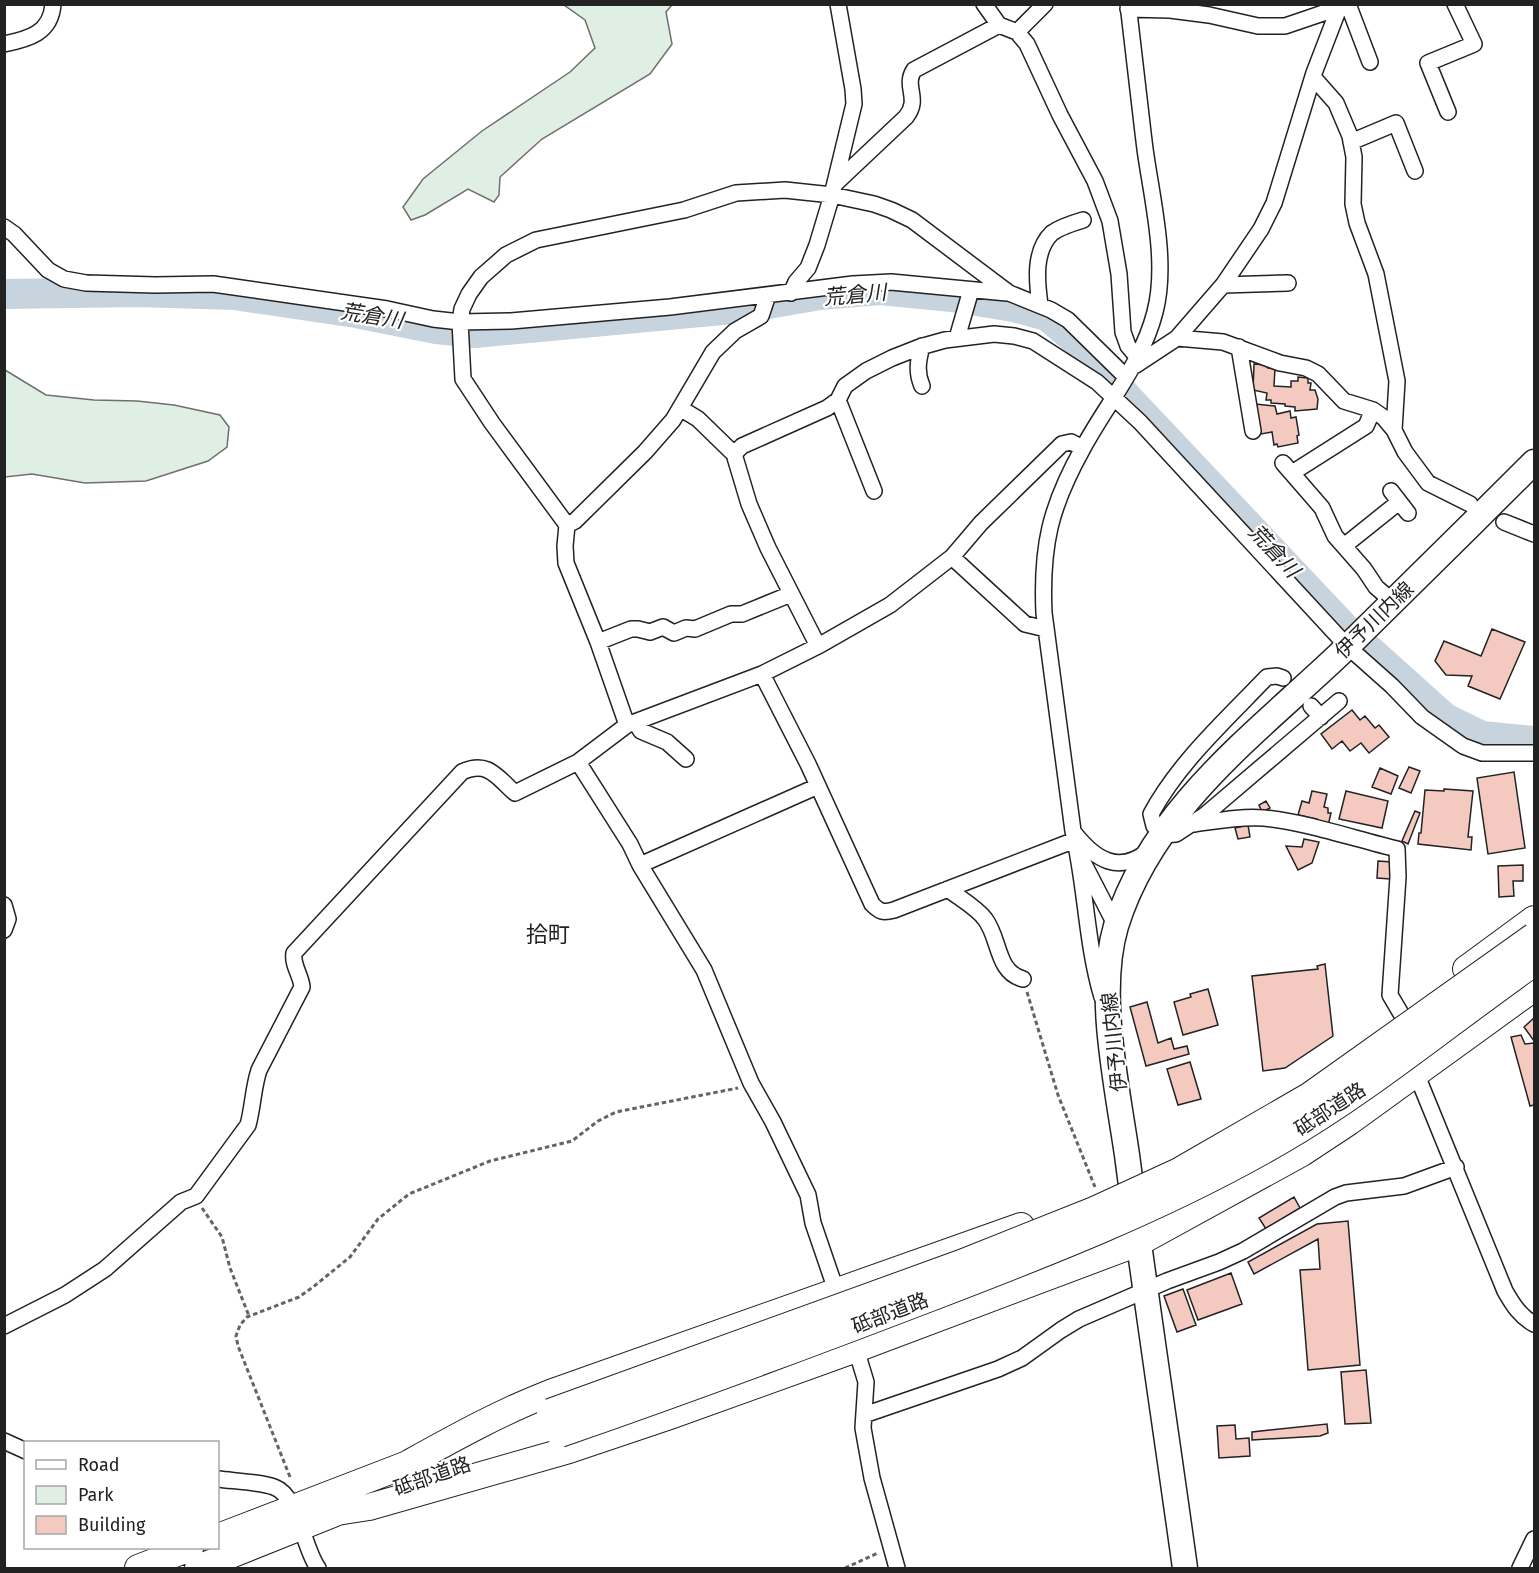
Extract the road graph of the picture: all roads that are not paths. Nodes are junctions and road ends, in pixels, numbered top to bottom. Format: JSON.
{"nodes":[{"id":1,"x":53,"y":4,"type":"edge"},
{"id":2,"x":838,"y":4,"type":"edge"},
{"id":3,"x":984,"y":4,"type":"edge"},
{"id":4,"x":1045,"y":4,"type":"edge"},
{"id":5,"x":1455,"y":4,"type":"edge"},
{"id":6,"x":1345,"y":6,"type":"edge"},
{"id":7,"x":1128,"y":7,"type":"edge"},
{"id":8,"x":999,"y":25,"type":"junction"},
{"id":9,"x":1017,"y":32,"type":"junction"},
{"id":10,"x":4,"y":44,"type":"edge"},
{"id":11,"x":1370,"y":62,"type":"dead end"},
{"id":12,"x":1313,"y":76,"type":"junction"},
{"id":13,"x":1448,"y":112,"type":"dead end"},
{"id":14,"x":1351,"y":142,"type":"junction"},
{"id":15,"x":1415,"y":171,"type":"dead end"},
{"id":16,"x":834,"y":189,"type":"junction"},
{"id":17,"x":1083,"y":220,"type":"dead end"},
{"id":18,"x":4,"y":227,"type":"edge"},
{"id":19,"x":1288,"y":283,"type":"dead end"},
{"id":20,"x":1223,"y":285,"type":"junction"},
{"id":21,"x":971,"y":290,"type":"junction"},
{"id":22,"x":791,"y":293,"type":"junction"},
{"id":23,"x":1009,"y":293,"type":"junction"},
{"id":24,"x":768,"y":295,"type":"junction"},
{"id":25,"x":1040,"y":305,"type":"junction"},
{"id":26,"x":460,"y":322,"type":"junction"},
{"id":27,"x":957,"y":338,"type":"junction"},
{"id":28,"x":1177,"y":338,"type":"junction"},
{"id":29,"x":922,"y":346,"type":"junction"},
{"id":30,"x":1239,"y":347,"type":"junction"},
{"id":31,"x":1125,"y":380,"type":"junction"},
{"id":32,"x":922,"y":386,"type":"dead end"},
{"id":33,"x":838,"y":400,"type":"junction"},
{"id":34,"x":680,"y":408,"type":"junction"},
{"id":35,"x":1373,"y":410,"type":"junction"},
{"id":36,"x":1394,"y":429,"type":"junction"},
{"id":37,"x":1253,"y":431,"type":"dead end"},
{"id":38,"x":1083,"y":448,"type":"junction"},
{"id":39,"x":734,"y":454,"type":"junction"},
{"id":40,"x":1534,"y":462,"type":"edge"},
{"id":41,"x":874,"y":491,"type":"dead end"},
{"id":42,"x":1400,"y":502,"type":"dead end"},
{"id":43,"x":1470,"y":504,"type":"dead end"},
{"id":44,"x":1504,"y":522,"type":"dead end"},
{"id":45,"x":567,"y":525,"type":"junction"},
{"id":46,"x":1534,"y":534,"type":"edge"},
{"id":47,"x":1344,"y":546,"type":"junction"},
{"id":48,"x":952,"y":557,"type":"junction"},
{"id":49,"x":791,"y":594,"type":"junction"},
{"id":50,"x":1389,"y":606,"type":"junction"},
{"id":51,"x":1046,"y":629,"type":"junction"},
{"id":52,"x":598,"y":642,"type":"junction"},
{"id":53,"x":1349,"y":644,"type":"junction"},
{"id":54,"x":818,"y":646,"type":"junction"},
{"id":55,"x":762,"y":674,"type":"junction"},
{"id":56,"x":1283,"y":678,"type":"dead end"},
{"id":57,"x":1339,"y":701,"type":"dead end"},
{"id":58,"x":631,"y":724,"type":"junction"},
{"id":59,"x":1534,"y":753,"type":"edge"},
{"id":60,"x":686,"y":759,"type":"dead end"},
{"id":61,"x":578,"y":762,"type":"junction"},
{"id":62,"x":818,"y":786,"type":"junction"},
{"id":63,"x":1191,"y":824,"type":"junction"},
{"id":64,"x":1158,"y":839,"type":"junction"},
{"id":65,"x":1076,"y":841,"type":"junction"},
{"id":66,"x":640,"y":865,"type":"junction"},
{"id":67,"x":948,"y":889,"type":"junction"},
{"id":68,"x":4,"y":905,"type":"edge"},
{"id":69,"x":1534,"y":919,"type":"edge"},
{"id":70,"x":1116,"y":926,"type":"junction"},
{"id":71,"x":4,"y":930,"type":"edge"},
{"id":72,"x":1534,"y":936,"type":"edge"},
{"id":73,"x":1534,"y":963,"type":"edge"},
{"id":74,"x":1023,"y":979,"type":"road end"},
{"id":75,"x":1534,"y":988,"type":"edge"},
{"id":76,"x":1403,"y":1017,"type":"junction"},
{"id":77,"x":1109,"y":1022,"type":"junction"},
{"id":78,"x":1416,"y":1073,"type":"junction"},
{"id":79,"x":1456,"y":1167,"type":"junction"},
{"id":80,"x":1130,"y":1182,"type":"junction"},
{"id":81,"x":1138,"y":1243,"type":"junction"},
{"id":82,"x":1146,"y":1291,"type":"junction"},
{"id":83,"x":837,"y":1293,"type":"junction"},
{"id":84,"x":1534,"y":1324,"type":"edge"},
{"id":85,"x":4,"y":1326,"type":"edge"},
{"id":86,"x":856,"y":1349,"type":"junction"},
{"id":87,"x":864,"y":1415,"type":"junction"},
{"id":88,"x":555,"y":1423,"type":"junction"},
{"id":89,"x":4,"y":1441,"type":"edge"},
{"id":90,"x":24,"y":1450,"type":"edge"},
{"id":91,"x":409,"y":1463,"type":"junction"},
{"id":92,"x":219,"y":1479,"type":"edge"},
{"id":93,"x":337,"y":1512,"type":"junction"},
{"id":94,"x":298,"y":1513,"type":"junction"},
{"id":95,"x":219,"y":1537,"type":"edge"},
{"id":96,"x":1534,"y":1539,"type":"edge"},
{"id":97,"x":188,"y":1549,"type":"edge"},
{"id":98,"x":138,"y":1569,"type":"edge"},
{"id":99,"x":198,"y":1569,"type":"edge"},
{"id":100,"x":318,"y":1569,"type":"edge"},
{"id":101,"x":897,"y":1569,"type":"edge"},
{"id":102,"x":1185,"y":1569,"type":"edge"},
{"id":103,"x":1520,"y":1569,"type":"edge"}],
"edges":[{"from":1,"to":10,"type":"street"},
{"from":2,"to":16,"type":"street"},
{"from":3,"to":8,"type":"street"},
{"from":4,"to":9,"type":"street"},
{"from":5,"to":13,"type":"street"},
{"from":6,"to":7,"type":"street"},
{"from":6,"to":11,"type":"street"},
{"from":6,"to":12,"type":"street"},
{"from":7,"to":31,"type":"street"},
{"from":8,"to":9,"type":"street"},
{"from":8,"to":16,"type":"street"},
{"from":9,"to":31,"type":"street"},
{"from":12,"to":14,"type":"street"},
{"from":12,"to":20,"type":"street"},
{"from":14,"to":15,"type":"street"},
{"from":14,"to":36,"type":"street"},
{"from":16,"to":22,"type":"street"},
{"from":16,"to":23,"type":"street"},
{"from":16,"to":26,"type":"street"},
{"from":17,"to":25,"type":"street"},
{"from":18,"to":26,"type":"street"},
{"from":19,"to":20,"type":"street"},
{"from":20,"to":28,"type":"street"},
{"from":21,"to":22,"type":"street"},
{"from":21,"to":23,"type":"street"},
{"from":21,"to":27,"type":"street"},
{"from":22,"to":24,"type":"street"},
{"from":23,"to":25,"type":"street"},
{"from":24,"to":26,"type":"street"},
{"from":24,"to":34,"type":"street"},
{"from":25,"to":31,"type":"street"},
{"from":26,"to":45,"type":"street"},
{"from":27,"to":29,"type":"street"},
{"from":27,"to":31,"type":"street"},
{"from":28,"to":30,"type":"street"},
{"from":28,"to":31,"type":"street"},
{"from":29,"to":32,"type":"street"},
{"from":29,"to":33,"type":"street"},
{"from":30,"to":35,"type":"street"},
{"from":30,"to":37,"type":"street"},
{"from":31,"to":38,"type":"street"},
{"from":31,"to":53,"type":"street"},
{"from":33,"to":39,"type":"street"},
{"from":33,"to":41,"type":"street"},
{"from":34,"to":39,"type":"street"},
{"from":34,"to":45,"type":"street"},
{"from":35,"to":36,"type":"street"},
{"from":35,"to":47,"type":"street"},
{"from":36,"to":43,"type":"street"},
{"from":38,"to":48,"type":"street"},
{"from":38,"to":51,"type":"street"},
{"from":39,"to":49,"type":"street"},
{"from":40,"to":50,"type":"main road","name":"伊予川内線"},
{"from":42,"to":47,"type":"street"},
{"from":44,"to":46,"type":"street"},
{"from":45,"to":52,"type":"street"},
{"from":47,"to":50,"type":"street"},
{"from":48,"to":51,"type":"street"},
{"from":48,"to":54,"type":"street"},
{"from":49,"to":52,"type":"street"},
{"from":49,"to":54,"type":"street"},
{"from":50,"to":53,"type":"main road","name":"伊予川内線"},
{"from":51,"to":65,"type":"street"},
{"from":52,"to":58,"type":"street"},
{"from":53,"to":59,"type":"street"},
{"from":53,"to":64,"type":"main road","name":"伊予川内線"},
{"from":54,"to":55,"type":"street"},
{"from":55,"to":58,"type":"street"},
{"from":55,"to":62,"type":"street"},
{"from":56,"to":64,"type":"street"},
{"from":57,"to":63,"type":"street"},
{"from":58,"to":60,"type":"street"},
{"from":58,"to":61,"type":"street"},
{"from":61,"to":66,"type":"street"},
{"from":61,"to":85,"type":"street"},
{"from":62,"to":66,"type":"street"},
{"from":62,"to":67,"type":"street"},
{"from":63,"to":64,"type":"street"},
{"from":63,"to":76,"type":"street"},
{"from":64,"to":65,"type":"street"},
{"from":64,"to":70,"type":"main road","name":"伊予川内線"},
{"from":65,"to":67,"type":"street"},
{"from":65,"to":70,"type":"street"},
{"from":65,"to":77,"type":"street"},
{"from":66,"to":83,"type":"street"},
{"from":67,"to":74,"type":"street"},
{"from":68,"to":71,"type":"street"},
{"from":69,"to":76,"type":"highway"},
{"from":70,"to":77,"type":"main road","name":"伊予川内線"},
{"from":72,"to":88,"type":"highway","name":"砥部道路","bridge":true},
{"from":73,"to":88,"type":"highway","name":"砥部道路","bridge":true},
{"from":75,"to":78,"type":"highway"},
{"from":76,"to":80,"type":"highway"},
{"from":77,"to":80,"type":"main road","name":"伊予川内線"},
{"from":78,"to":79,"type":"street"},
{"from":78,"to":81,"type":"highway"},
{"from":79,"to":82,"type":"street"},
{"from":79,"to":84,"type":"street"},
{"from":80,"to":81,"type":"main road","name":"伊予川内線"},
{"from":80,"to":83,"type":"highway"},
{"from":81,"to":82,"type":"main road","name":"伊予川内線"},
{"from":81,"to":86,"type":"highway"},
{"from":82,"to":87,"type":"street"},
{"from":82,"to":102,"type":"main road","name":"伊予川内線"},
{"from":83,"to":86,"type":"highway"},
{"from":83,"to":91,"type":"highway"},
{"from":86,"to":87,"type":"street"},
{"from":86,"to":93,"type":"highway"},
{"from":87,"to":101,"type":"street"},
{"from":88,"to":91,"type":"highway","name":"砥部道路"},
{"from":88,"to":93,"type":"highway","name":"砥部道路"},
{"from":89,"to":90,"type":"street"},
{"from":91,"to":94,"type":"highway","name":"砥部道路"},
{"from":92,"to":94,"type":"street"},
{"from":93,"to":94,"type":"highway","name":"砥部道路"},
{"from":94,"to":95,"type":"highway","name":"砥部道路"},
{"from":94,"to":99,"type":"highway","name":"砥部道路"},
{"from":94,"to":100,"type":"street"},
{"from":96,"to":103,"type":"street"},
{"from":97,"to":98,"type":"highway"}]}
